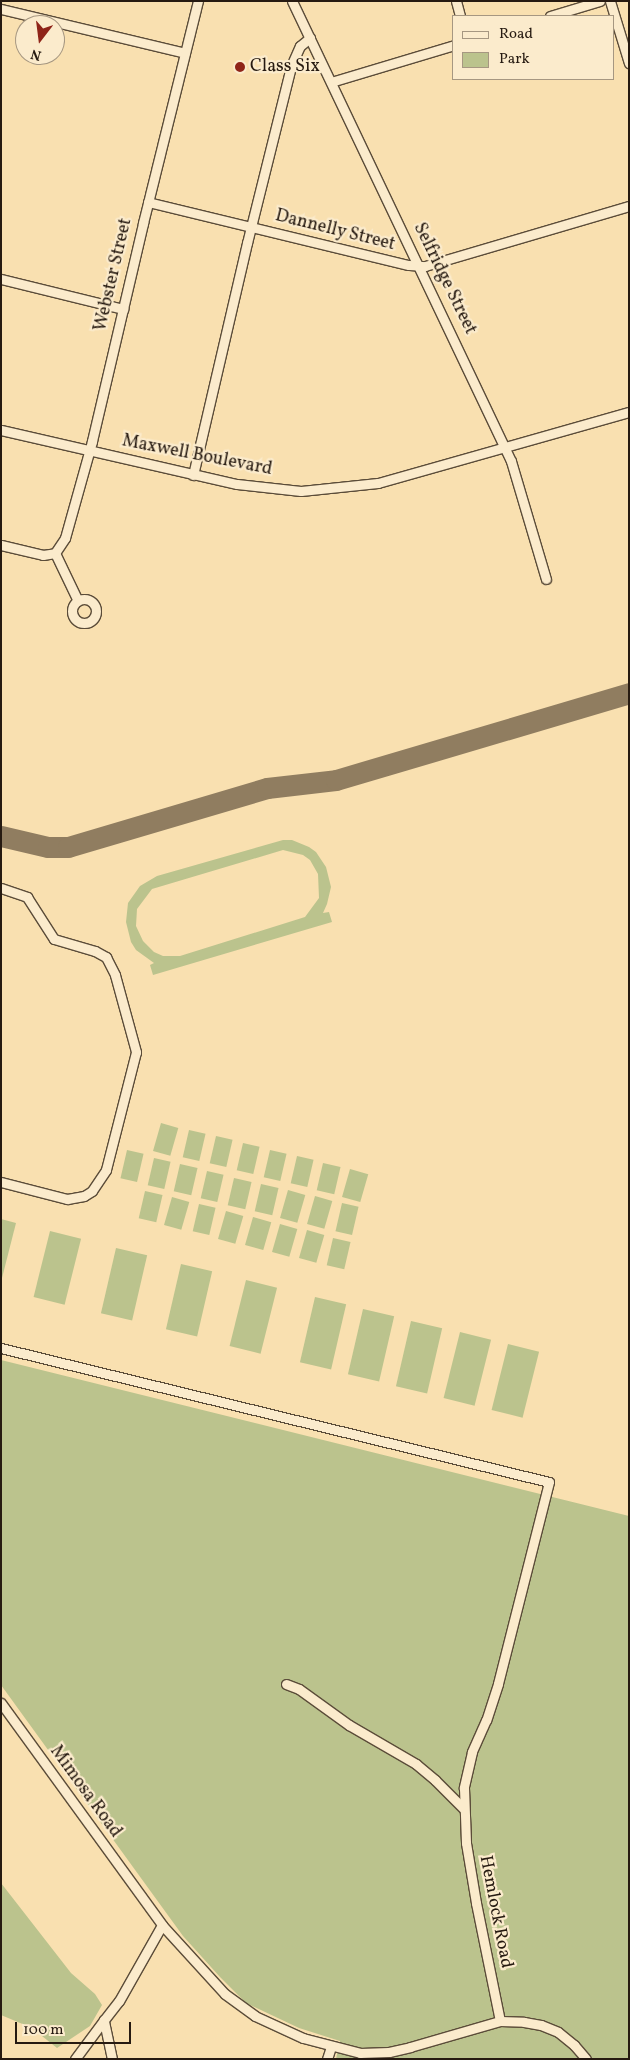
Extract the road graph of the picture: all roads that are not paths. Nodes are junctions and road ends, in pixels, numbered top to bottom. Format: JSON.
{"nodes":[{"id":1,"x":198,"y":1,"type":"edge"},
{"id":2,"x":292,"y":1,"type":"edge"},
{"id":3,"x":456,"y":1,"type":"edge"},
{"id":4,"x":600,"y":1,"type":"edge"},
{"id":5,"x":610,"y":1,"type":"edge"},
{"id":6,"x":1,"y":8,"type":"edge"},
{"id":7,"x":460,"y":15,"type":"edge"},
{"id":8,"x":553,"y":15,"type":"edge"},
{"id":9,"x":614,"y":15,"type":"edge"},
{"id":10,"x":615,"y":17,"type":"edge"},
{"id":11,"x":310,"y":38,"type":"junction"},
{"id":12,"x":452,"y":46,"type":"edge"},
{"id":13,"x":186,"y":53,"type":"junction"},
{"id":14,"x":629,"y":63,"type":"edge"},
{"id":15,"x":331,"y":82,"type":"junction"},
{"id":16,"x":148,"y":202,"type":"junction"},
{"id":17,"x":629,"y":206,"type":"edge"},
{"id":18,"x":250,"y":227,"type":"junction"},
{"id":19,"x":419,"y":266,"type":"junction"},
{"id":20,"x":1,"y":279,"type":"edge"},
{"id":21,"x":123,"y":309,"type":"junction"},
{"id":22,"x":629,"y":412,"type":"edge"},
{"id":23,"x":1,"y":430,"type":"edge"},
{"id":24,"x":505,"y":447,"type":"junction"},
{"id":25,"x":88,"y":450,"type":"junction"},
{"id":26,"x":193,"y":475,"type":"junction"},
{"id":27,"x":1,"y":545,"type":"edge"},
{"id":28,"x":55,"y":553,"type":"junction"},
{"id":29,"x":546,"y":579,"type":"dead end"},
{"id":30,"x":78,"y":601,"type":"dead end"},
{"id":31,"x":1,"y":888,"type":"edge"},
{"id":32,"x":1,"y":1182,"type":"edge"},
{"id":33,"x":1,"y":1348,"type":"edge"},
{"id":34,"x":286,"y":1684,"type":"dead end"},
{"id":35,"x":1,"y":1703,"type":"edge"},
{"id":36,"x":464,"y":1808,"type":"junction"},
{"id":37,"x":162,"y":1925,"type":"junction"},
{"id":38,"x":104,"y":2020,"type":"junction"},
{"id":39,"x":500,"y":2021,"type":"junction"},
{"id":40,"x":331,"y":2047,"type":"junction"},
{"id":41,"x":75,"y":2059,"type":"edge"},
{"id":42,"x":112,"y":2059,"type":"edge"},
{"id":43,"x":327,"y":2059,"type":"edge"},
{"id":44,"x":586,"y":2059,"type":"edge"}],
"edges":[{"from":1,"to":13,"type":"street","name":"Webster Street"},
{"from":2,"to":11,"type":"street","name":"Selfridge Street"},
{"from":3,"to":7,"type":"street"},
{"from":4,"to":8,"type":"street"},
{"from":5,"to":9,"type":"street"},
{"from":6,"to":13,"type":"street"},
{"from":10,"to":14,"type":"street"},
{"from":11,"to":15,"type":"street","name":"Selfridge Street"},
{"from":11,"to":18,"type":"street"},
{"from":12,"to":15,"type":"street"},
{"from":13,"to":16,"type":"street","name":"Webster Street"},
{"from":15,"to":19,"type":"street","name":"Selfridge Street"},
{"from":16,"to":18,"type":"street","name":"Dannelly Street"},
{"from":16,"to":21,"type":"street","name":"Webster Street"},
{"from":17,"to":19,"type":"street","name":"Dannelly Street"},
{"from":18,"to":19,"type":"street","name":"Dannelly Street"},
{"from":18,"to":26,"type":"street"},
{"from":19,"to":24,"type":"street","name":"Selfridge Street"},
{"from":20,"to":21,"type":"street"},
{"from":21,"to":25,"type":"street","name":"Webster Street"},
{"from":22,"to":24,"type":"street","name":"Maxwell Boulevard"},
{"from":23,"to":25,"type":"street","name":"Maxwell Boulevard"},
{"from":24,"to":26,"type":"street","name":"Maxwell Boulevard"},
{"from":24,"to":29,"type":"street","name":"Selfridge Street"},
{"from":25,"to":26,"type":"street","name":"Maxwell Boulevard"},
{"from":25,"to":28,"type":"street","name":"Webster Street"},
{"from":27,"to":28,"type":"street"},
{"from":28,"to":30,"type":"street"},
{"from":31,"to":32,"type":"street"},
{"from":33,"to":36,"type":"street","name":"Hemlock Road"},
{"from":34,"to":36,"type":"street"},
{"from":35,"to":37,"type":"street","name":"Mimosa Road"},
{"from":36,"to":39,"type":"street","name":"Hemlock Road"},
{"from":37,"to":38,"type":"street"},
{"from":37,"to":40,"type":"street","name":"Mimosa Road"},
{"from":38,"to":41,"type":"street"},
{"from":38,"to":42,"type":"street"},
{"from":39,"to":40,"type":"street","name":"Mimosa Road"},
{"from":39,"to":44,"type":"street","name":"Mimosa Road"},
{"from":40,"to":43,"type":"street"}]}
